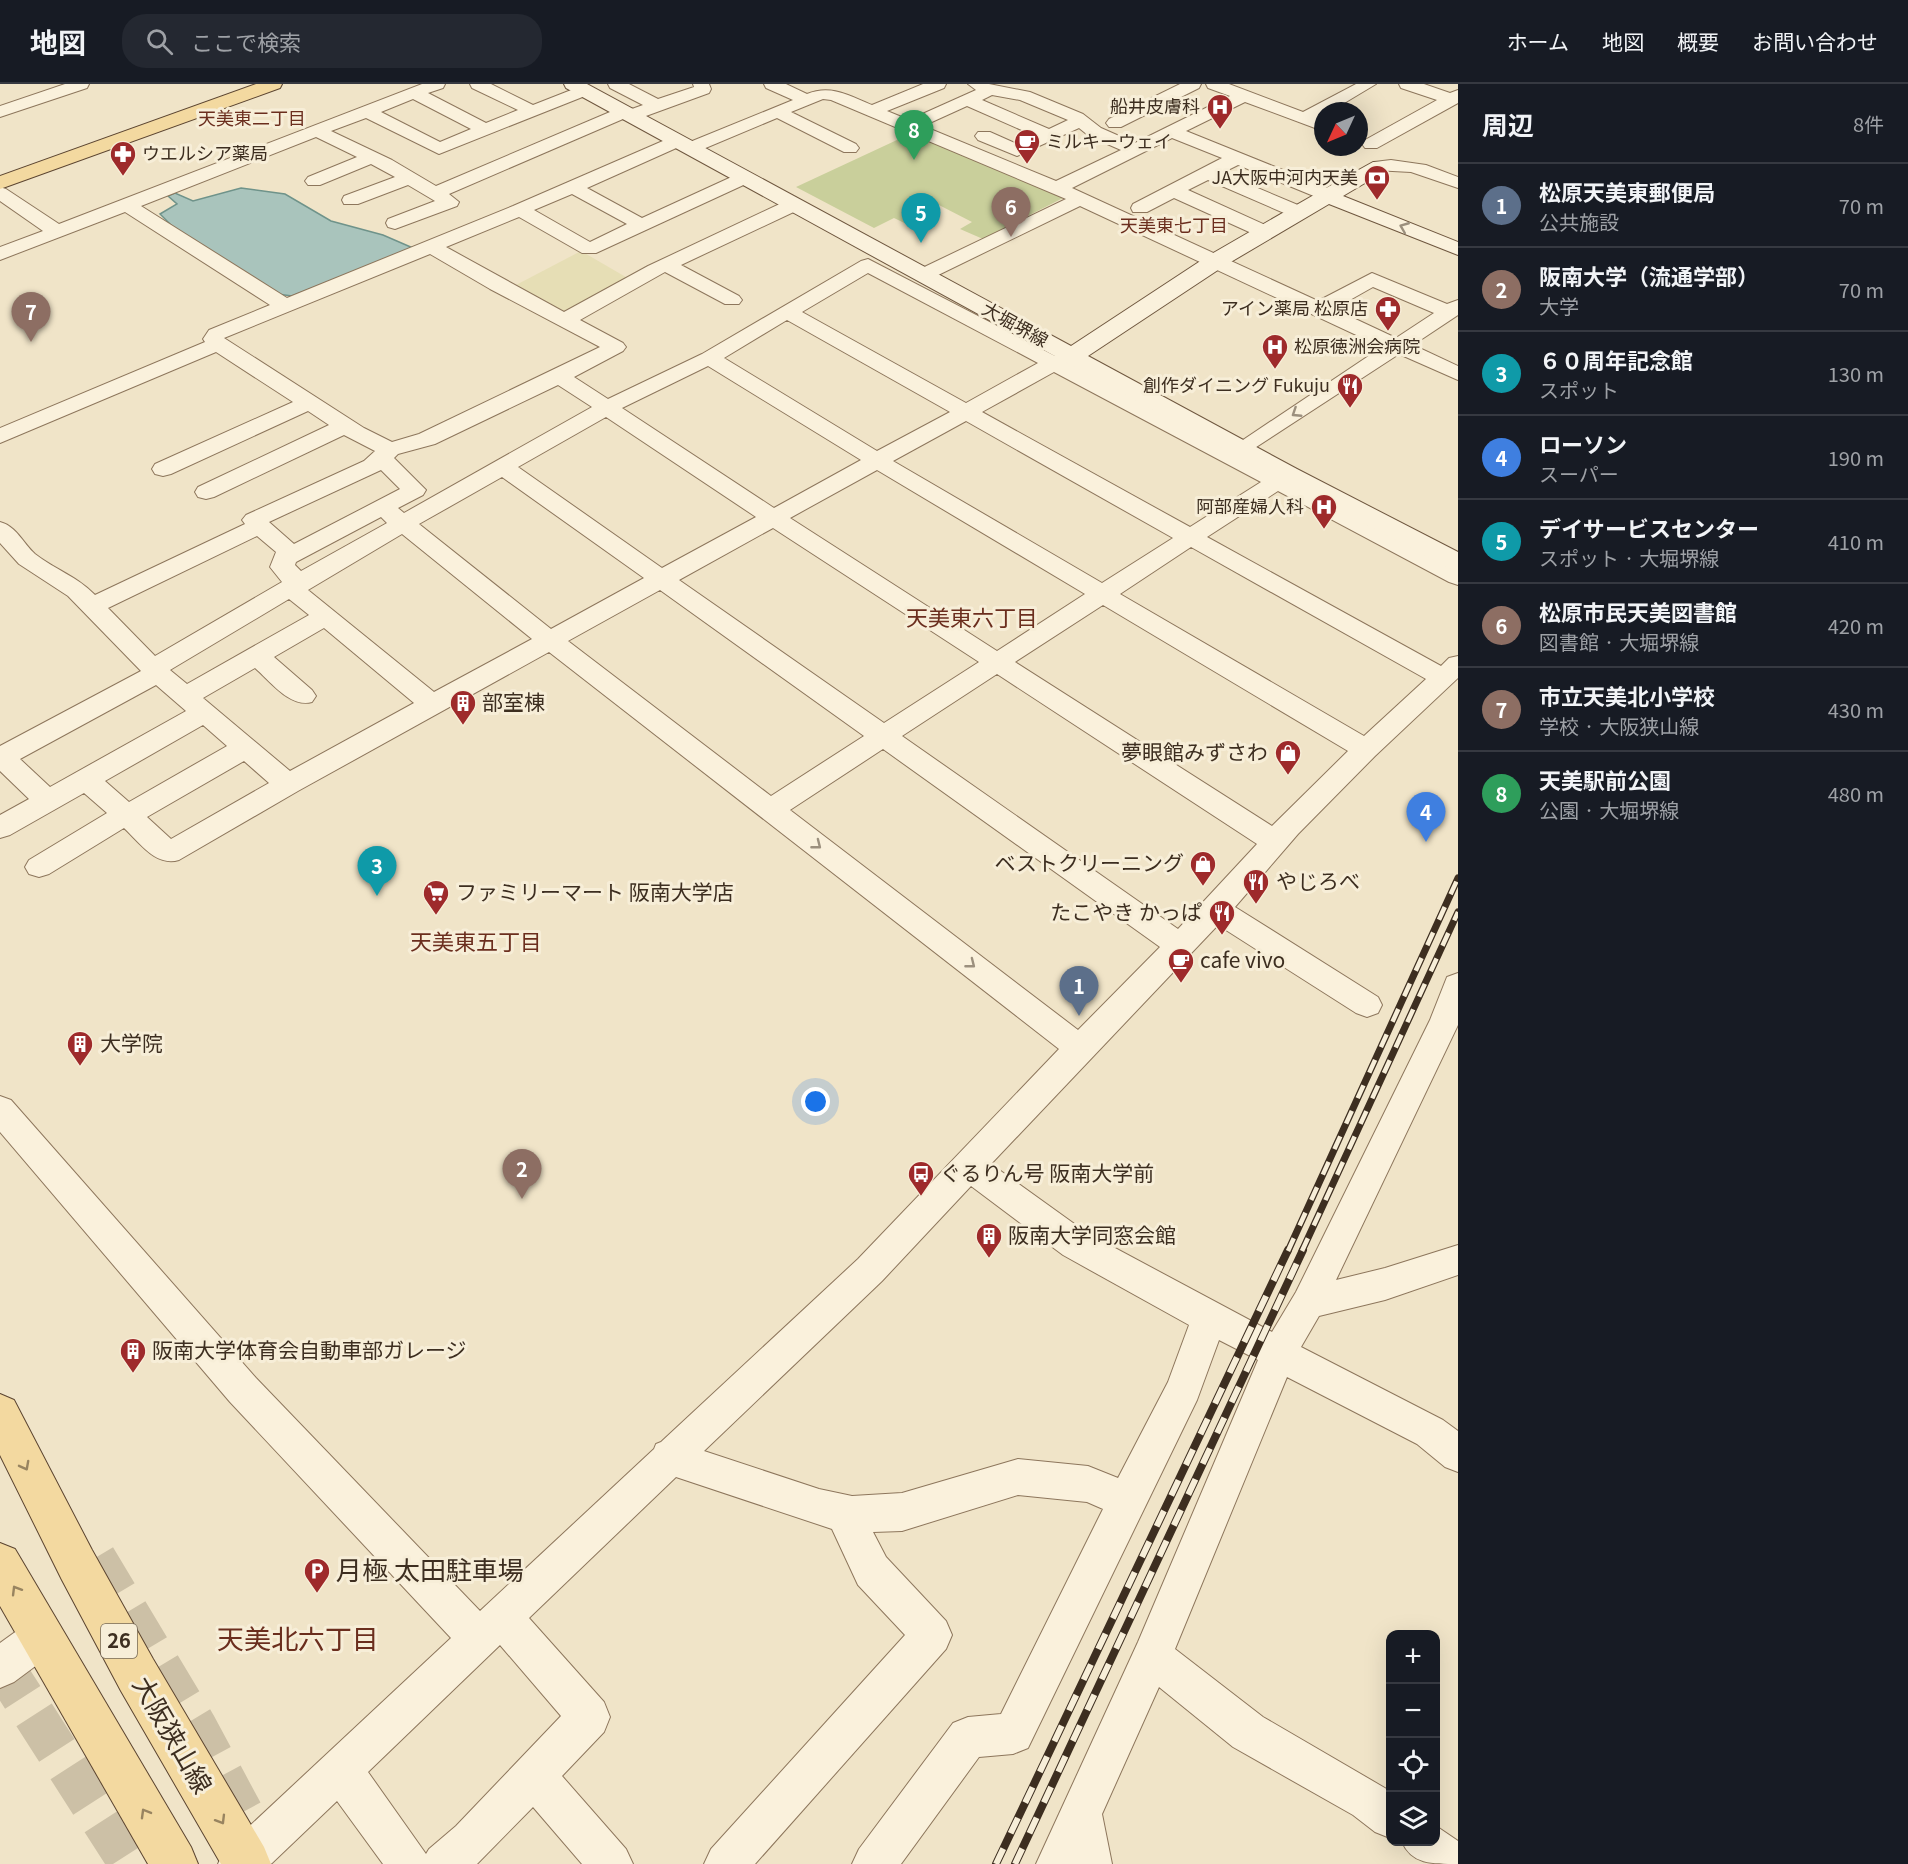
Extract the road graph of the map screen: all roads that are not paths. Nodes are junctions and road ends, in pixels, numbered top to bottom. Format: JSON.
{"nodes":[{"id":1,"x":81,"y":84,"type":"edge"},
{"id":2,"x":245,"y":84,"type":"edge"},
{"id":3,"x":273,"y":84,"type":"edge"},
{"id":4,"x":437,"y":84,"type":"edge"},
{"id":5,"x":478,"y":84,"type":"edge"},
{"id":6,"x":616,"y":84,"type":"edge"},
{"id":7,"x":701,"y":84,"type":"edge"},
{"id":8,"x":772,"y":84,"type":"edge"},
{"id":9,"x":938,"y":84,"type":"edge"},
{"id":10,"x":1193,"y":84,"type":"edge"},
{"id":11,"x":1214,"y":84,"type":"edge"},
{"id":12,"x":1368,"y":84,"type":"edge"},
{"id":13,"x":1407,"y":84,"type":"edge"},
{"id":14,"x":578,"y":87,"type":"edge"},
{"id":15,"x":983,"y":87,"type":"edge"},
{"id":16,"x":823,"y":89,"type":"edge"},
{"id":17,"x":414,"y":93,"type":"junction"},
{"id":18,"x":1244,"y":96,"type":"junction"},
{"id":19,"x":1455,"y":97,"type":"edge"},
{"id":20,"x":808,"y":100,"type":"junction"},
{"id":21,"x":967,"y":100,"type":"junction"},
{"id":22,"x":658,"y":106,"type":"junction"},
{"id":23,"x":874,"y":110,"type":"junction"},
{"id":24,"x":366,"y":111,"type":"junction"},
{"id":25,"x":532,"y":111,"type":"junction"},
{"id":26,"x":0,"y":112,"type":"edge"},
{"id":27,"x":777,"y":112,"type":"junction"},
{"id":28,"x":626,"y":115,"type":"junction"},
{"id":29,"x":1304,"y":119,"type":"junction"},
{"id":30,"x":1081,"y":121,"type":"junction"},
{"id":31,"x":1115,"y":123,"type":"dead end"},
{"id":32,"x":1314,"y":123,"type":"edge"},
{"id":33,"x":909,"y":126,"type":"junction"},
{"id":34,"x":485,"y":129,"type":"junction"},
{"id":35,"x":966,"y":129,"type":"dead end"},
{"id":36,"x":315,"y":130,"type":"junction"},
{"id":37,"x":1173,"y":132,"type":"junction"},
{"id":38,"x":1050,"y":136,"type":"junction"},
{"id":39,"x":1368,"y":140,"type":"edge"},
{"id":40,"x":684,"y":145,"type":"junction"},
{"id":41,"x":1368,"y":145,"type":"edge"},
{"id":42,"x":850,"y":148,"type":"dead end"},
{"id":43,"x":1138,"y":149,"type":"junction"},
{"id":44,"x":371,"y":157,"type":"junction"},
{"id":45,"x":1237,"y":158,"type":"junction"},
{"id":46,"x":1384,"y":159,"type":"junction"},
{"id":47,"x":0,"y":171,"type":"edge"},
{"id":48,"x":1207,"y":173,"type":"junction"},
{"id":49,"x":409,"y":178,"type":"junction"},
{"id":50,"x":744,"y":178,"type":"junction"},
{"id":51,"x":1117,"y":178,"type":"dead end"},
{"id":52,"x":1075,"y":180,"type":"junction"},
{"id":53,"x":314,"y":181,"type":"dead end"},
{"id":54,"x":0,"y":183,"type":"edge"},
{"id":55,"x":1458,"y":183,"type":"edge"},
{"id":56,"x":572,"y":187,"type":"junction"},
{"id":57,"x":1057,"y":188,"type":"junction"},
{"id":58,"x":1174,"y":190,"type":"junction"},
{"id":59,"x":0,"y":193,"type":"edge"},
{"id":60,"x":435,"y":193,"type":"junction"},
{"id":61,"x":1327,"y":195,"type":"junction"},
{"id":62,"x":1080,"y":199,"type":"junction"},
{"id":63,"x":351,"y":200,"type":"dead end"},
{"id":64,"x":126,"y":204,"type":"junction"},
{"id":65,"x":794,"y":205,"type":"junction"},
{"id":66,"x":1140,"y":208,"type":"junction"},
{"id":67,"x":520,"y":210,"type":"junction"},
{"id":68,"x":1298,"y":212,"type":"junction"},
{"id":69,"x":395,"y":223,"type":"dead end"},
{"id":70,"x":642,"y":225,"type":"junction"},
{"id":71,"x":58,"y":231,"type":"junction"},
{"id":72,"x":1265,"y":231,"type":"junction"},
{"id":73,"x":1211,"y":245,"type":"junction"},
{"id":74,"x":431,"y":246,"type":"junction"},
{"id":75,"x":1458,"y":249,"type":"edge"},
{"id":76,"x":0,"y":254,"type":"edge"},
{"id":77,"x":666,"y":265,"type":"junction"},
{"id":78,"x":923,"y":275,"type":"junction"},
{"id":79,"x":732,"y":300,"type":"dead end"},
{"id":80,"x":284,"y":305,"type":"junction"},
{"id":81,"x":1319,"y":309,"type":"junction"},
{"id":82,"x":1453,"y":309,"type":"edge"},
{"id":83,"x":788,"y":312,"type":"junction"},
{"id":84,"x":563,"y":321,"type":"junction"},
{"id":85,"x":218,"y":344,"type":"junction"},
{"id":86,"x":1397,"y":346,"type":"junction"},
{"id":87,"x":709,"y":358,"type":"junction"},
{"id":88,"x":1063,"y":360,"type":"junction"},
{"id":89,"x":1458,"y":374,"type":"edge"},
{"id":90,"x":559,"y":376,"type":"junction"},
{"id":91,"x":309,"y":403,"type":"junction"},
{"id":92,"x":606,"y":408,"type":"junction"},
{"id":93,"x":968,"y":411,"type":"junction"},
{"id":94,"x":345,"y":426,"type":"junction"},
{"id":95,"x":0,"y":436,"type":"edge"},
{"id":96,"x":1241,"y":449,"type":"junction"},
{"id":97,"x":386,"y":454,"type":"junction"},
{"id":98,"x":879,"y":462,"type":"junction"},
{"id":99,"x":504,"y":468,"type":"junction"},
{"id":100,"x":163,"y":469,"type":"dead end"},
{"id":101,"x":1282,"y":478,"type":"junction"},
{"id":102,"x":206,"y":492,"type":"dead end"},
{"id":103,"x":382,"y":507,"type":"junction"},
{"id":104,"x":775,"y":519,"type":"junction"},
{"id":105,"x":404,"y":525,"type":"junction"},
{"id":106,"x":260,"y":526,"type":"junction"},
{"id":107,"x":0,"y":529,"type":"edge"},
{"id":108,"x":1191,"y":537,"type":"junction"},
{"id":109,"x":285,"y":558,"type":"junction"},
{"id":110,"x":1458,"y":562,"type":"edge"},
{"id":111,"x":1458,"y":577,"type":"edge"},
{"id":112,"x":662,"y":580,"type":"junction"},
{"id":113,"x":295,"y":585,"type":"junction"},
{"id":114,"x":1103,"y":594,"type":"junction"},
{"id":115,"x":92,"y":606,"type":"junction"},
{"id":116,"x":326,"y":616,"type":"junction"},
{"id":117,"x":551,"y":641,"type":"junction"},
{"id":118,"x":257,"y":656,"type":"junction"},
{"id":119,"x":998,"y":663,"type":"junction"},
{"id":120,"x":1450,"y":670,"type":"edge"},
{"id":121,"x":155,"y":671,"type":"junction"},
{"id":122,"x":303,"y":696,"type":"dead end"},
{"id":123,"x":194,"y":705,"type":"junction"},
{"id":124,"x":433,"y":705,"type":"junction"},
{"id":125,"x":883,"y":736,"type":"junction"},
{"id":126,"x":246,"y":748,"type":"junction"},
{"id":127,"x":1366,"y":749,"type":"junction"},
{"id":128,"x":87,"y":780,"type":"junction"},
{"id":129,"x":288,"y":784,"type":"junction"},
{"id":130,"x":48,"y":801,"type":"junction"},
{"id":131,"x":771,"y":809,"type":"junction"},
{"id":132,"x":127,"y":816,"type":"junction"},
{"id":133,"x":0,"y":828,"type":"edge"},
{"id":134,"x":1274,"y":841,"type":"junction"},
{"id":135,"x":39,"y":867,"type":"dead end"},
{"id":136,"x":1216,"y":909,"type":"junction"},
{"id":137,"x":1180,"y":946,"type":"junction"},
{"id":138,"x":1458,"y":985,"type":"edge"},
{"id":139,"x":1367,"y":1005,"type":"dead end"},
{"id":140,"x":1451,"y":1026,"type":"edge"},
{"id":141,"x":1080,"y":1048,"type":"junction"},
{"id":142,"x":0,"y":1108,"type":"edge"},
{"id":143,"x":970,"y":1167,"type":"junction"},
{"id":144,"x":1458,"y":1260,"type":"edge"},
{"id":145,"x":1308,"y":1303,"type":"junction"},
{"id":146,"x":1209,"y":1318,"type":"junction"},
{"id":147,"x":1279,"y":1353,"type":"junction"},
{"id":148,"x":0,"y":1413,"type":"edge"},
{"id":149,"x":1458,"y":1454,"type":"edge"},
{"id":150,"x":669,"y":1457,"type":"junction"},
{"id":151,"x":1127,"y":1500,"type":"junction"},
{"id":152,"x":844,"y":1514,"type":"junction"},
{"id":153,"x":0,"y":1564,"type":"edge"},
{"id":154,"x":489,"y":1627,"type":"junction"},
{"id":155,"x":43,"y":1635,"type":"junction"},
{"id":156,"x":1152,"y":1656,"type":"junction"},
{"id":157,"x":0,"y":1668,"type":"edge"},
{"id":158,"x":340,"y":1769,"type":"junction"},
{"id":159,"x":534,"y":1776,"type":"junction"},
{"id":160,"x":1081,"y":1813,"type":"junction"},
{"id":161,"x":1386,"y":1814,"type":"edge"},
{"id":162,"x":1428,"y":1846,"type":"edge"},
{"id":163,"x":244,"y":1862,"type":"edge"},
{"id":164,"x":174,"y":1864,"type":"edge"},
{"id":165,"x":410,"y":1864,"type":"edge"},
{"id":166,"x":444,"y":1864,"type":"edge"},
{"id":167,"x":611,"y":1864,"type":"edge"},
{"id":168,"x":726,"y":1864,"type":"edge"},
{"id":169,"x":874,"y":1864,"type":"edge"},
{"id":170,"x":1058,"y":1864,"type":"edge"},
{"id":171,"x":1090,"y":1864,"type":"edge"},
{"id":172,"x":1453,"y":1864,"type":"edge"}],
"edges":[{"from":1,"to":26,"type":"street"},
{"from":2,"to":47,"type":"main road"},
{"from":3,"to":54,"type":"main road"},
{"from":4,"to":17,"type":"street"},
{"from":5,"to":25,"type":"street"},
{"from":6,"to":22,"type":"street"},
{"from":7,"to":22,"type":"street"},
{"from":8,"to":20,"type":"street"},
{"from":9,"to":23,"type":"street"},
{"from":10,"to":31,"type":"street"},
{"from":11,"to":18,"type":"street"},
{"from":12,"to":29,"type":"street"},
{"from":13,"to":19,"type":"street"},
{"from":14,"to":25,"type":"street"},
{"from":14,"to":28,"type":"main road","name":"大堀堺線"},
{"from":15,"to":21,"type":"street"},
{"from":15,"to":30,"type":"street"},
{"from":16,"to":20,"type":"street"},
{"from":16,"to":23,"type":"street"},
{"from":17,"to":24,"type":"street"},
{"from":17,"to":34,"type":"street"},
{"from":18,"to":29,"type":"street"},
{"from":18,"to":37,"type":"street"},
{"from":19,"to":39,"type":"street"},
{"from":20,"to":27,"type":"street"},
{"from":21,"to":33,"type":"street"},
{"from":21,"to":38,"type":"street"},
{"from":22,"to":28,"type":"street"},
{"from":23,"to":33,"type":"street"},
{"from":24,"to":34,"type":"street"},
{"from":24,"to":36,"type":"street"},
{"from":25,"to":34,"type":"street"},
{"from":27,"to":40,"type":"street"},
{"from":27,"to":42,"type":"street"},
{"from":28,"to":40,"type":"main road","name":"大堀堺線"},
{"from":28,"to":60,"type":"street"},
{"from":29,"to":32,"type":"street"},
{"from":30,"to":38,"type":"street"},
{"from":30,"to":43,"type":"street"},
{"from":33,"to":57,"type":"street"},
{"from":35,"to":38,"type":"street"},
{"from":36,"to":44,"type":"street"},
{"from":36,"to":64,"type":"street"},
{"from":37,"to":43,"type":"street"},
{"from":37,"to":45,"type":"street"},
{"from":40,"to":50,"type":"main road","name":"大堀堺線"},
{"from":40,"to":56,"type":"street"},
{"from":41,"to":46,"type":"street"},
{"from":43,"to":51,"type":"street"},
{"from":43,"to":52,"type":"street"},
{"from":44,"to":49,"type":"street"},
{"from":44,"to":53,"type":"street"},
{"from":45,"to":48,"type":"street"},
{"from":45,"to":61,"type":"street"},
{"from":46,"to":55,"type":"street"},
{"from":46,"to":61,"type":"main road"},
{"from":48,"to":58,"type":"street"},
{"from":48,"to":68,"type":"street"},
{"from":49,"to":60,"type":"street"},
{"from":49,"to":63,"type":"street"},
{"from":50,"to":65,"type":"main road","name":"大堀堺線"},
{"from":50,"to":70,"type":"street"},
{"from":52,"to":57,"type":"street"},
{"from":52,"to":66,"type":"street"},
{"from":56,"to":67,"type":"street"},
{"from":56,"to":70,"type":"street"},
{"from":57,"to":62,"type":"street"},
{"from":58,"to":66,"type":"street"},
{"from":58,"to":72,"type":"street"},
{"from":59,"to":71,"type":"street"},
{"from":60,"to":69,"type":"street"},
{"from":61,"to":68,"type":"main road"},
{"from":75,"to":61,"type":"main road","one_way":true},
{"from":62,"to":73,"type":"street"},
{"from":62,"to":78,"type":"street"},
{"from":64,"to":71,"type":"street"},
{"from":64,"to":80,"type":"street"},
{"from":65,"to":77,"type":"street"},
{"from":65,"to":78,"type":"main road","name":"大堀堺線"},
{"from":66,"to":73,"type":"street"},
{"from":67,"to":70,"type":"street"},
{"from":67,"to":74,"type":"street"},
{"from":68,"to":72,"type":"main road"},
{"from":71,"to":76,"type":"street"},
{"from":72,"to":73,"type":"main road"},
{"from":73,"to":81,"type":"street"},
{"from":73,"to":88,"type":"main road"},
{"from":74,"to":80,"type":"street"},
{"from":74,"to":84,"type":"street"},
{"from":77,"to":79,"type":"street"},
{"from":77,"to":84,"type":"street"},
{"from":78,"to":88,"type":"main road","name":"大堀堺線"},
{"from":80,"to":85,"type":"street"},
{"from":81,"to":82,"type":"street"},
{"from":81,"to":86,"type":"street"},
{"from":82,"to":86,"type":"street"},
{"from":83,"to":87,"type":"street"},
{"from":83,"to":88,"type":"street"},
{"from":83,"to":93,"type":"street"},
{"from":84,"to":90,"type":"street"},
{"from":85,"to":91,"type":"street"},
{"from":85,"to":95,"type":"street"},
{"from":86,"to":89,"type":"street"},
{"from":86,"to":96,"type":"street","one_way":true},
{"from":87,"to":92,"type":"street"},
{"from":87,"to":98,"type":"street"},
{"from":88,"to":93,"type":"street"},
{"from":88,"to":96,"type":"main road","name":"大堀堺線"},
{"from":88,"to":101,"type":"street"},
{"from":90,"to":92,"type":"street"},
{"from":90,"to":97,"type":"street"},
{"from":91,"to":94,"type":"street"},
{"from":91,"to":100,"type":"street"},
{"from":92,"to":99,"type":"street"},
{"from":92,"to":104,"type":"street"},
{"from":93,"to":98,"type":"street"},
{"from":93,"to":108,"type":"street"},
{"from":94,"to":97,"type":"street"},
{"from":94,"to":102,"type":"street"},
{"from":96,"to":101,"type":"main road","name":"大堀堺線"},
{"from":97,"to":103,"type":"street"},
{"from":97,"to":106,"type":"street"},
{"from":98,"to":104,"type":"street"},
{"from":98,"to":114,"type":"street"},
{"from":99,"to":105,"type":"street"},
{"from":99,"to":112,"type":"street"},
{"from":101,"to":108,"type":"street"},
{"from":101,"to":110,"type":"main road","name":"大堀堺線"},
{"from":101,"to":111,"type":"street"},
{"from":103,"to":105,"type":"street"},
{"from":103,"to":109,"type":"street"},
{"from":104,"to":112,"type":"street"},
{"from":104,"to":119,"type":"street"},
{"from":105,"to":113,"type":"street"},
{"from":105,"to":117,"type":"street"},
{"from":106,"to":109,"type":"street"},
{"from":106,"to":115,"type":"street"},
{"from":107,"to":115,"type":"street"},
{"from":108,"to":114,"type":"street"},
{"from":108,"to":120,"type":"street"},
{"from":109,"to":113,"type":"street"},
{"from":112,"to":117,"type":"street"},
{"from":112,"to":125,"type":"street"},
{"from":113,"to":116,"type":"street"},
{"from":113,"to":121,"type":"street"},
{"from":114,"to":119,"type":"street"},
{"from":114,"to":127,"type":"street"},
{"from":115,"to":121,"type":"street"},
{"from":116,"to":118,"type":"street"},
{"from":116,"to":124,"type":"street"},
{"from":117,"to":124,"type":"street"},
{"from":117,"to":131,"type":"street"},
{"from":118,"to":122,"type":"street"},
{"from":118,"to":123,"type":"street"},
{"from":119,"to":125,"type":"street"},
{"from":119,"to":134,"type":"street"},
{"from":120,"to":127,"type":"street"},
{"from":121,"to":123,"type":"street"},
{"from":121,"to":130,"type":"street"},
{"from":123,"to":126,"type":"street"},
{"from":123,"to":128,"type":"street"},
{"from":124,"to":129,"type":"street"},
{"from":125,"to":131,"type":"street"},
{"from":125,"to":137,"type":"street"},
{"from":126,"to":129,"type":"street"},
{"from":126,"to":132,"type":"street"},
{"from":127,"to":134,"type":"street"},
{"from":128,"to":130,"type":"street"},
{"from":128,"to":132,"type":"street"},
{"from":129,"to":132,"type":"street"},
{"from":130,"to":133,"type":"street"},
{"from":131,"to":141,"type":"street","one_way":true},
{"from":132,"to":135,"type":"street"},
{"from":134,"to":136,"type":"street"},
{"from":136,"to":137,"type":"street"},
{"from":136,"to":139,"type":"street"},
{"from":137,"to":141,"type":"street"},
{"from":138,"to":140,"type":"street"},
{"from":140,"to":145,"type":"street"},
{"from":141,"to":143,"type":"street"},
{"from":142,"to":154,"type":"street"},
{"from":143,"to":146,"type":"street"},
{"from":143,"to":150,"type":"street"},
{"from":144,"to":145,"type":"street"},
{"from":145,"to":147,"type":"street"},
{"from":146,"to":147,"type":"street"},
{"from":146,"to":151,"type":"street"},
{"from":147,"to":149,"type":"street"},
{"from":147,"to":156,"type":"street"},
{"from":148,"to":163,"type":"main road","name":"大阪狭山線","number":"26","one_way":true},
{"from":150,"to":152,"type":"street"},
{"from":150,"to":154,"type":"street"},
{"from":151,"to":152,"type":"street"},
{"from":151,"to":169,"type":"street"},
{"from":152,"to":168,"type":"street"},
{"from":155,"to":153,"type":"main road","one_way":true},
{"from":154,"to":158,"type":"street"},
{"from":154,"to":159,"type":"street"},
{"from":155,"to":157,"type":"street"},
{"from":164,"to":155,"type":"main road","one_way":true},
{"from":156,"to":160,"type":"street"},
{"from":156,"to":161,"type":"street"},
{"from":158,"to":163,"type":"street"},
{"from":158,"to":165,"type":"street"},
{"from":159,"to":166,"type":"street"},
{"from":159,"to":167,"type":"street"},
{"from":160,"to":170,"type":"street"},
{"from":160,"to":171,"type":"street"},
{"from":162,"to":172,"type":"street"}]}
